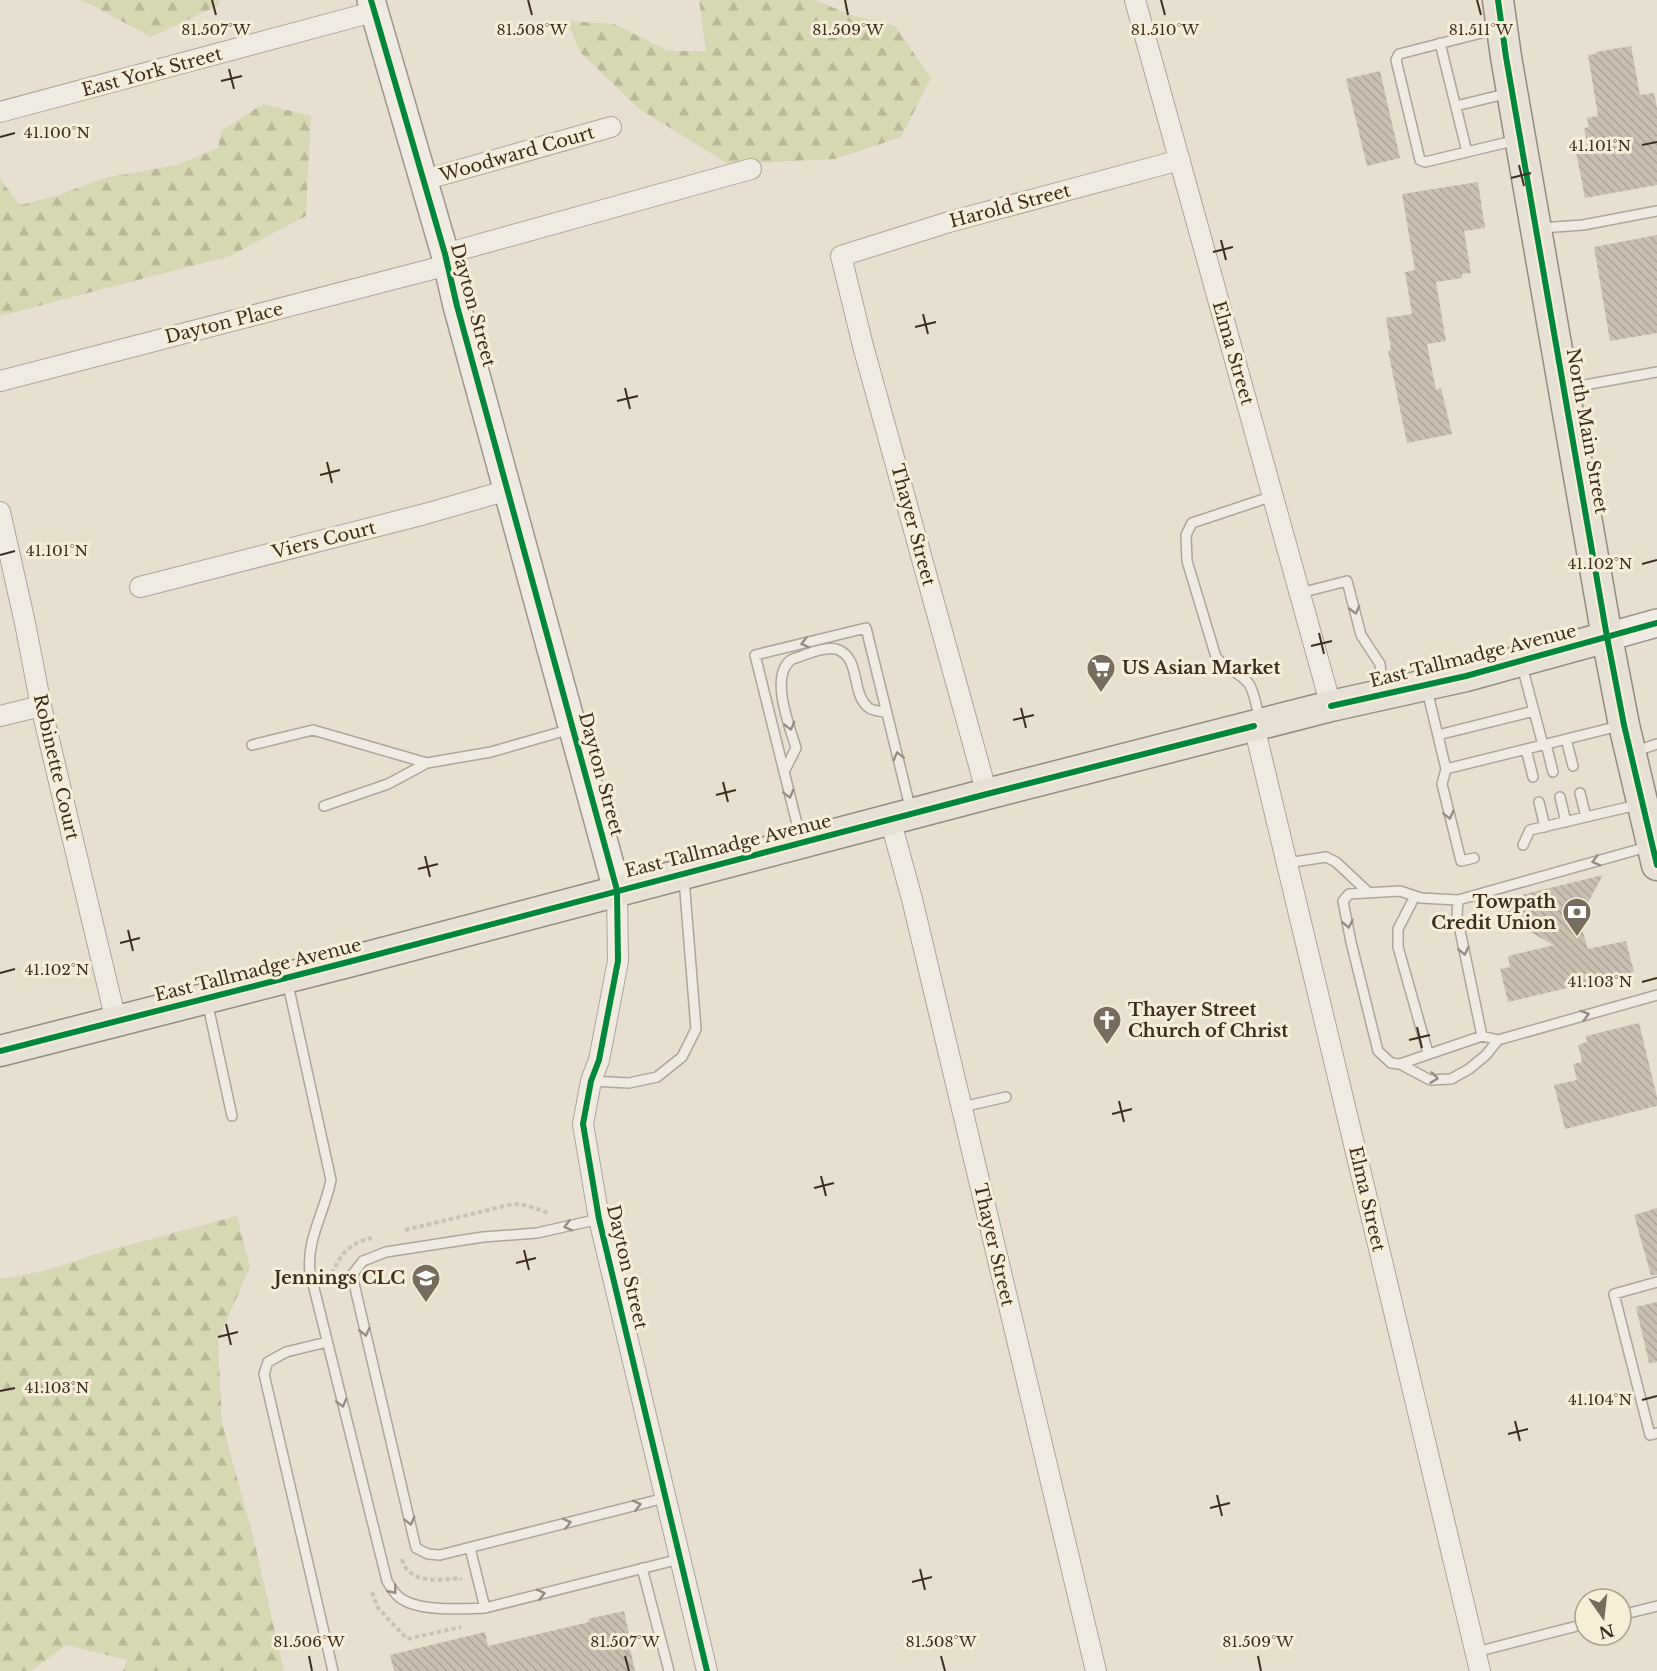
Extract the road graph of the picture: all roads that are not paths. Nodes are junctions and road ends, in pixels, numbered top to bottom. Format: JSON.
{"nodes":[{"id":1,"x":1136,"y":0,"type":"edge"},
{"id":2,"x":372,"y":6,"type":"edge"},
{"id":3,"x":1500,"y":14,"type":"edge"},
{"id":4,"x":1440,"y":43,"type":"junction"},
{"id":5,"x":1512,"y":92,"type":"junction"},
{"id":6,"x":1456,"y":106,"type":"junction"},
{"id":7,"x":0,"y":112,"type":"edge"},
{"id":8,"x":611,"y":127,"type":"dead end"},
{"id":9,"x":1520,"y":139,"type":"junction"},
{"id":10,"x":1467,"y":152,"type":"junction"},
{"id":11,"x":1180,"y":160,"type":"junction"},
{"id":12,"x":751,"y":169,"type":"dead end"},
{"id":13,"x":424,"y":180,"type":"junction"},
{"id":14,"x":1657,"y":211,"type":"edge"},
{"id":15,"x":1536,"y":229,"type":"junction"},
{"id":16,"x":842,"y":256,"type":"joint"},
{"id":17,"x":446,"y":260,"type":"junction"},
{"id":18,"x":1657,"y":372,"type":"edge"},
{"id":19,"x":0,"y":381,"type":"edge"},
{"id":20,"x":1564,"y":388,"type":"junction"},
{"id":21,"x":508,"y":490,"type":"junction"},
{"id":22,"x":1273,"y":496,"type":"junction"},
{"id":23,"x":0,"y":512,"type":"edge"},
{"id":24,"x":140,"y":587,"type":"dead end"},
{"id":25,"x":1300,"y":593,"type":"junction"},
{"id":26,"x":1657,"y":624,"type":"edge"},
{"id":27,"x":1606,"y":637,"type":"junction"},
{"id":28,"x":1521,"y":661,"type":"junction"},
{"id":29,"x":1425,"y":685,"type":"junction"},
{"id":30,"x":1383,"y":694,"type":"junction"},
{"id":31,"x":41,"y":706,"type":"junction"},
{"id":32,"x":1331,"y":706,"type":"junction"},
{"id":33,"x":1534,"y":711,"type":"junction"},
{"id":34,"x":887,"y":713,"type":"junction"},
{"id":35,"x":0,"y":716,"type":"edge"},
{"id":36,"x":1257,"y":725,"type":"junction"},
{"id":37,"x":573,"y":729,"type":"junction"},
{"id":38,"x":1438,"y":735,"type":"junction"},
{"id":39,"x":1566,"y":739,"type":"junction"},
{"id":40,"x":1637,"y":740,"type":"edge"},
{"id":41,"x":1544,"y":744,"type":"junction"},
{"id":42,"x":252,"y":745,"type":"dead end"},
{"id":43,"x":1526,"y":749,"type":"junction"},
{"id":44,"x":427,"y":763,"type":"junction"},
{"id":45,"x":1573,"y":766,"type":"dead end"},
{"id":46,"x":1446,"y":769,"type":"junction"},
{"id":47,"x":784,"y":772,"type":"junction"},
{"id":48,"x":1554,"y":772,"type":"dead end"},
{"id":49,"x":1533,"y":777,"type":"dead end"},
{"id":50,"x":1580,"y":792,"type":"dead end"},
{"id":51,"x":987,"y":794,"type":"junction"},
{"id":52,"x":1560,"y":797,"type":"dead end"},
{"id":53,"x":1539,"y":802,"type":"dead end"},
{"id":54,"x":1642,"y":803,"type":"junction"},
{"id":55,"x":324,"y":806,"type":"dead end"},
{"id":56,"x":901,"y":816,"type":"junction"},
{"id":57,"x":1586,"y":817,"type":"junction"},
{"id":58,"x":1566,"y":822,"type":"junction"},
{"id":59,"x":1545,"y":827,"type":"junction"},
{"id":60,"x":801,"y":843,"type":"junction"},
{"id":61,"x":1522,"y":845,"type":"dead end"},
{"id":62,"x":1655,"y":855,"type":"edge"},
{"id":63,"x":1474,"y":858,"type":"dead end"},
{"id":64,"x":1287,"y":863,"type":"junction"},
{"id":65,"x":684,"y":874,"type":"junction"},
{"id":66,"x":617,"y":890,"type":"junction"},
{"id":67,"x":1368,"y":892,"type":"junction"},
{"id":68,"x":1415,"y":896,"type":"junction"},
{"id":69,"x":1458,"y":900,"type":"junction"},
{"id":70,"x":286,"y":978,"type":"junction"},
{"id":71,"x":1657,"y":995,"type":"edge"},
{"id":72,"x":207,"y":998,"type":"junction"},
{"id":73,"x":116,"y":1021,"type":"junction"},
{"id":74,"x":1482,"y":1036,"type":"junction"},
{"id":75,"x":1498,"y":1040,"type":"junction"},
{"id":76,"x":0,"y":1051,"type":"edge"},
{"id":77,"x":1428,"y":1053,"type":"junction"},
{"id":78,"x":1400,"y":1064,"type":"junction"},
{"id":79,"x":591,"y":1081,"type":"junction"},
{"id":80,"x":1006,"y":1096,"type":"dead end"},
{"id":81,"x":962,"y":1107,"type":"junction"},
{"id":82,"x":232,"y":1116,"type":"dead end"},
{"id":83,"x":599,"y":1218,"type":"junction"},
{"id":84,"x":1657,"y":1282,"type":"edge"},
{"id":85,"x":327,"y":1344,"type":"junction"},
{"id":86,"x":1657,"y":1433,"type":"edge"},
{"id":87,"x":665,"y":1498,"type":"junction"},
{"id":88,"x":470,"y":1548,"type":"junction"},
{"id":89,"x":680,"y":1559,"type":"junction"},
{"id":90,"x":642,"y":1568,"type":"junction"},
{"id":91,"x":1657,"y":1605,"type":"edge"},
{"id":92,"x":485,"y":1608,"type":"junction"},
{"id":93,"x":1633,"y":1612,"type":"edge"},
{"id":94,"x":1573,"y":1628,"type":"edge"},
{"id":95,"x":1478,"y":1662,"type":"edge"},
{"id":96,"x":333,"y":1671,"type":"edge"},
{"id":97,"x":669,"y":1671,"type":"edge"},
{"id":98,"x":707,"y":1671,"type":"edge"},
{"id":99,"x":1096,"y":1671,"type":"edge"}],
"edges":[{"from":1,"to":11,"type":"street","name":"Elma Street"},
{"from":2,"to":7,"type":"street","name":"East York Street"},
{"from":2,"to":13,"type":"street","name":"Dayton Street"},
{"from":3,"to":4,"type":"lane"},
{"from":3,"to":5,"type":"main road","name":"North Main Street"},
{"from":4,"to":6,"type":"lane"},
{"from":4,"to":10,"type":"lane"},
{"from":5,"to":6,"type":"lane"},
{"from":5,"to":9,"type":"main road","name":"North Main Street"},
{"from":6,"to":10,"type":"lane"},
{"from":8,"to":13,"type":"street","name":"Woodward Court"},
{"from":9,"to":10,"type":"lane"},
{"from":9,"to":15,"type":"main road","name":"North Main Street"},
{"from":11,"to":16,"type":"street","name":"Harold Street"},
{"from":11,"to":22,"type":"street","name":"Elma Street"},
{"from":12,"to":17,"type":"street","name":"Dayton Place"},
{"from":13,"to":17,"type":"street","name":"Dayton Street"},
{"from":14,"to":15,"type":"lane"},
{"from":15,"to":20,"type":"main road","name":"North Main Street"},
{"from":16,"to":51,"type":"street","name":"Thayer Street"},
{"from":17,"to":19,"type":"street","name":"Dayton Place"},
{"from":17,"to":21,"type":"street","name":"Dayton Street"},
{"from":18,"to":20,"type":"lane"},
{"from":20,"to":27,"type":"main road","name":"North Main Street"},
{"from":21,"to":24,"type":"street","name":"Viers Court"},
{"from":21,"to":37,"type":"street","name":"Dayton Street"},
{"from":22,"to":25,"type":"street","name":"Elma Street"},
{"from":22,"to":36,"type":"lane"},
{"from":23,"to":31,"type":"street","name":"Robinette Court"},
{"from":25,"to":30,"type":"lane","one_way":true},
{"from":25,"to":32,"type":"street","name":"Elma Street"},
{"from":26,"to":27,"type":"street","name":"East Tallmadge Avenue"},
{"from":27,"to":28,"type":"main road","name":"East Tallmadge Avenue"},
{"from":27,"to":40,"type":"main road","name":"North Main Street"},
{"from":28,"to":29,"type":"main road","name":"East Tallmadge Avenue"},
{"from":28,"to":33,"type":"lane"},
{"from":29,"to":30,"type":"main road","name":"East Tallmadge Avenue"},
{"from":29,"to":38,"type":"lane"},
{"from":30,"to":32,"type":"main road","name":"East Tallmadge Avenue"},
{"from":31,"to":35,"type":"street"},
{"from":31,"to":73,"type":"street","name":"Robinette Court"},
{"from":32,"to":36,"type":"main road","name":"East Tallmadge Avenue"},
{"from":33,"to":38,"type":"lane"},
{"from":33,"to":41,"type":"lane"},
{"from":34,"to":47,"type":"lane","one_way":true},
{"from":34,"to":47,"type":"lane","one_way":true},
{"from":56,"to":34,"type":"lane","one_way":true},
{"from":36,"to":51,"type":"main road","name":"East Tallmadge Avenue"},
{"from":36,"to":64,"type":"street","name":"Elma Street"},
{"from":37,"to":44,"type":"lane"},
{"from":37,"to":66,"type":"street","name":"Dayton Street"},
{"from":38,"to":46,"type":"lane"},
{"from":39,"to":40,"type":"lane"},
{"from":39,"to":41,"type":"lane"},
{"from":39,"to":45,"type":"lane"},
{"from":40,"to":54,"type":"main road","name":"North Main Street"},
{"from":41,"to":43,"type":"lane"},
{"from":41,"to":48,"type":"lane"},
{"from":42,"to":44,"type":"lane"},
{"from":43,"to":46,"type":"lane"},
{"from":43,"to":49,"type":"lane"},
{"from":44,"to":55,"type":"lane"},
{"from":46,"to":63,"type":"lane","one_way":true},
{"from":47,"to":60,"type":"lane","one_way":true},
{"from":50,"to":57,"type":"lane"},
{"from":51,"to":56,"type":"main road","name":"East Tallmadge Avenue"},
{"from":52,"to":58,"type":"lane"},
{"from":53,"to":59,"type":"lane"},
{"from":54,"to":57,"type":"lane"},
{"from":54,"to":62,"type":"main road","name":"North Main Street"},
{"from":56,"to":60,"type":"main road","name":"East Tallmadge Avenue"},
{"from":56,"to":81,"type":"street","name":"Thayer Street"},
{"from":57,"to":58,"type":"lane"},
{"from":58,"to":59,"type":"lane"},
{"from":59,"to":61,"type":"lane"},
{"from":60,"to":65,"type":"main road","name":"East Tallmadge Avenue"},
{"from":62,"to":69,"type":"lane","one_way":true},
{"from":64,"to":67,"type":"lane"},
{"from":64,"to":95,"type":"street","name":"Elma Street"},
{"from":65,"to":66,"type":"main road","name":"East Tallmadge Avenue"},
{"from":65,"to":79,"type":"lane"},
{"from":66,"to":70,"type":"main road","name":"East Tallmadge Avenue"},
{"from":66,"to":79,"type":"street","name":"Dayton Street"},
{"from":67,"to":68,"type":"lane"},
{"from":67,"to":78,"type":"lane","one_way":true},
{"from":68,"to":69,"type":"lane"},
{"from":68,"to":77,"type":"lane"},
{"from":69,"to":74,"type":"lane","one_way":true},
{"from":70,"to":72,"type":"main road","name":"East Tallmadge Avenue"},
{"from":70,"to":85,"type":"lane"},
{"from":75,"to":71,"type":"lane","one_way":true},
{"from":72,"to":73,"type":"main road","name":"East Tallmadge Avenue"},
{"from":72,"to":82,"type":"lane"},
{"from":73,"to":76,"type":"main road","name":"East Tallmadge Avenue"},
{"from":74,"to":75,"type":"lane"},
{"from":74,"to":77,"type":"lane"},
{"from":78,"to":75,"type":"lane","one_way":true},
{"from":77,"to":78,"type":"lane"},
{"from":79,"to":83,"type":"street","name":"Dayton Street"},
{"from":80,"to":81,"type":"lane"},
{"from":81,"to":99,"type":"street","name":"Thayer Street"},
{"from":83,"to":87,"type":"street","name":"Dayton Street"},
{"from":83,"to":88,"type":"lane","one_way":true},
{"from":84,"to":86,"type":"lane"},
{"from":85,"to":92,"type":"lane","one_way":true},
{"from":85,"to":96,"type":"lane"},
{"from":88,"to":87,"type":"lane","one_way":true},
{"from":87,"to":89,"type":"street","name":"Dayton Street"},
{"from":88,"to":92,"type":"lane"},
{"from":89,"to":90,"type":"lane"},
{"from":89,"to":98,"type":"street","name":"Dayton Street"},
{"from":92,"to":90,"type":"lane","one_way":true},
{"from":90,"to":97,"type":"lane"},
{"from":91,"to":93,"type":"lane"},
{"from":94,"to":95,"type":"lane"}]}
